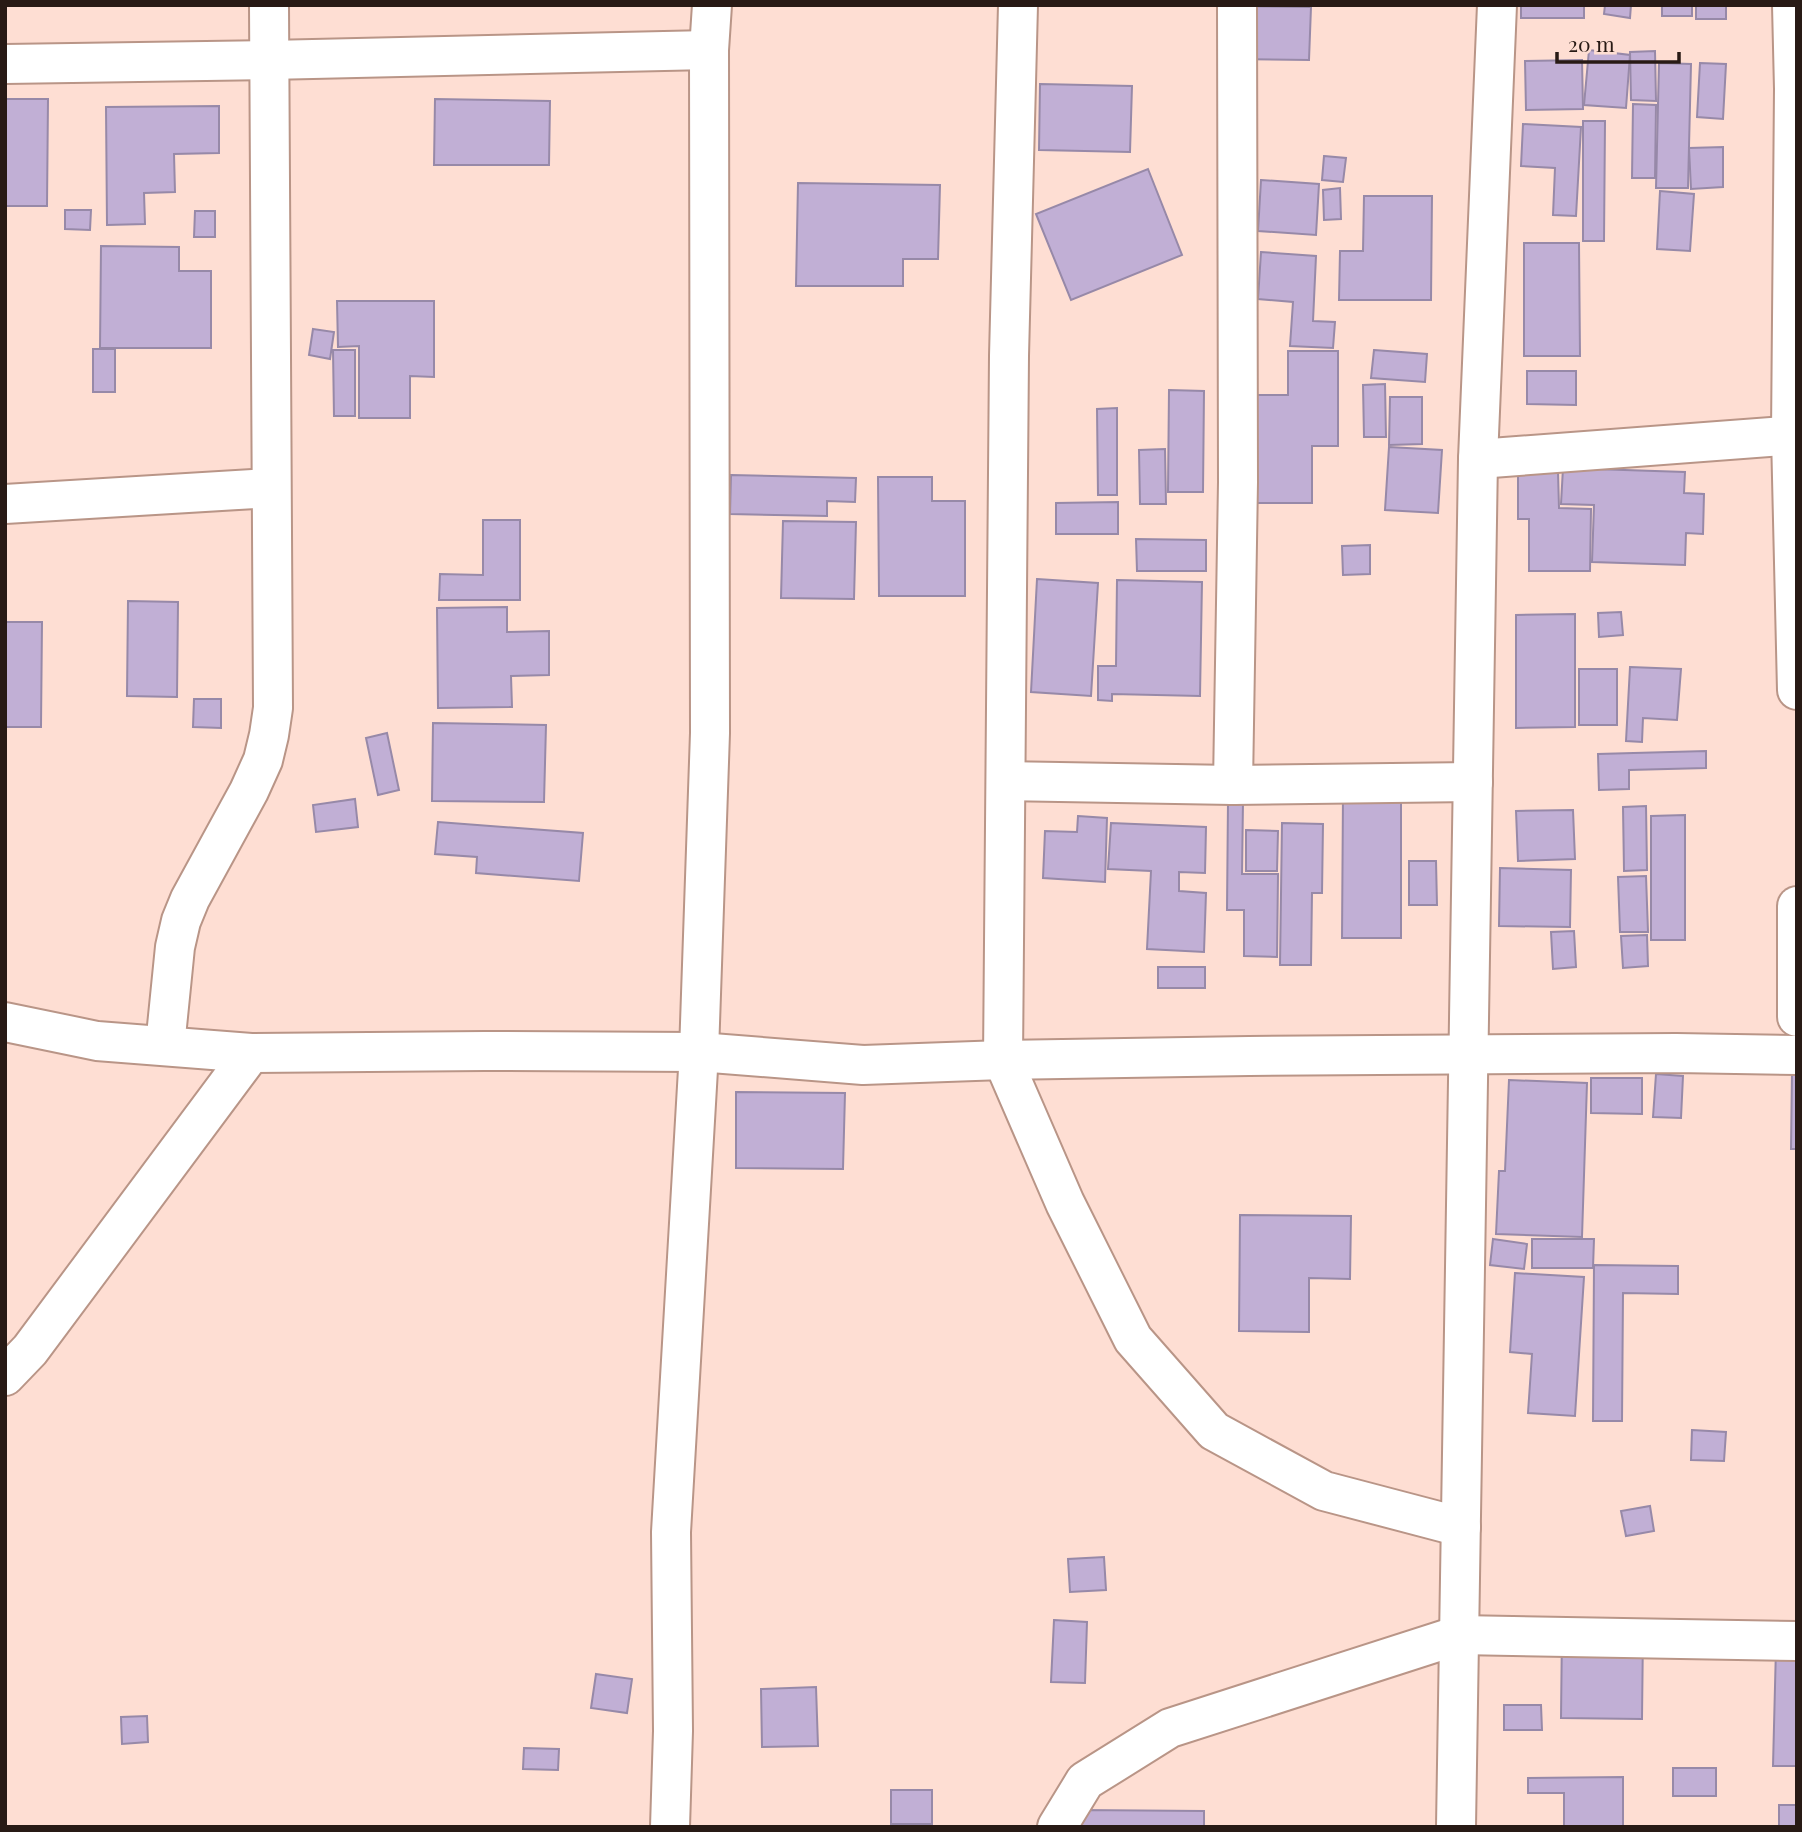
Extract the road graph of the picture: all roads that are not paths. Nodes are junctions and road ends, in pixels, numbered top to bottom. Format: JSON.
{"nodes":[{"id":1,"x":269,"y":5,"type":"edge"},
{"id":2,"x":712,"y":5,"type":"edge"},
{"id":3,"x":1017,"y":5,"type":"edge"},
{"id":4,"x":1237,"y":5,"type":"edge"},
{"id":5,"x":1497,"y":5,"type":"edge"},
{"id":6,"x":1792,"y":5,"type":"edge"},
{"id":7,"x":709,"y":50,"type":"junction"},
{"id":8,"x":269,"y":60,"type":"junction"},
{"id":9,"x":5,"y":64,"type":"edge"},
{"id":10,"x":1796,"y":89,"type":"edge"},
{"id":11,"x":1794,"y":435,"type":"edge"},
{"id":12,"x":1478,"y":459,"type":"junction"},
{"id":13,"x":271,"y":488,"type":"junction"},
{"id":14,"x":5,"y":504,"type":"edge"},
{"id":15,"x":1797,"y":690,"type":"edge"},
{"id":16,"x":1006,"y":781,"type":"junction"},
{"id":17,"x":1472,"y":782,"type":"junction"},
{"id":18,"x":1233,"y":785,"type":"junction"},
{"id":19,"x":1797,"y":906,"type":"edge"},
{"id":20,"x":1797,"y":1017,"type":"edge"},
{"id":21,"x":5,"y":1021,"type":"edge"},
{"id":22,"x":165,"y":1046,"type":"junction"},
{"id":23,"x":699,"y":1052,"type":"junction"},
{"id":24,"x":251,"y":1053,"type":"junction"},
{"id":25,"x":1468,"y":1055,"type":"junction"},
{"id":26,"x":1797,"y":1055,"type":"edge"},
{"id":27,"x":1003,"y":1060,"type":"junction"},
{"id":28,"x":5,"y":1376,"type":"edge"},
{"id":29,"x":1461,"y":1527,"type":"junction"},
{"id":30,"x":1459,"y":1634,"type":"junction"},
{"id":31,"x":1797,"y":1641,"type":"edge"},
{"id":32,"x":670,"y":1827,"type":"edge"},
{"id":33,"x":1057,"y":1827,"type":"edge"},
{"id":34,"x":1456,"y":1827,"type":"edge"}],
"edges":[{"from":1,"to":8,"type":"street"},
{"from":2,"to":7,"type":"street"},
{"from":3,"to":16,"type":"street"},
{"from":4,"to":18,"type":"street"},
{"from":5,"to":12,"type":"street"},
{"from":6,"to":10,"type":"street"},
{"from":7,"to":8,"type":"street"},
{"from":7,"to":23,"type":"street"},
{"from":8,"to":9,"type":"street"},
{"from":8,"to":13,"type":"street"},
{"from":10,"to":11,"type":"street"},
{"from":11,"to":12,"type":"street"},
{"from":11,"to":15,"type":"street"},
{"from":12,"to":17,"type":"street"},
{"from":13,"to":14,"type":"street"},
{"from":13,"to":22,"type":"street"},
{"from":16,"to":18,"type":"street"},
{"from":16,"to":27,"type":"street"},
{"from":17,"to":18,"type":"street"},
{"from":17,"to":25,"type":"street"},
{"from":19,"to":20,"type":"street"},
{"from":21,"to":22,"type":"street"},
{"from":22,"to":24,"type":"street"},
{"from":23,"to":24,"type":"street"},
{"from":23,"to":27,"type":"street"},
{"from":23,"to":32,"type":"street"},
{"from":24,"to":28,"type":"street"},
{"from":25,"to":26,"type":"street"},
{"from":25,"to":27,"type":"street"},
{"from":25,"to":29,"type":"street"},
{"from":27,"to":29,"type":"street"},
{"from":29,"to":30,"type":"street"},
{"from":30,"to":31,"type":"street"},
{"from":30,"to":33,"type":"street"},
{"from":30,"to":34,"type":"street"}]}
